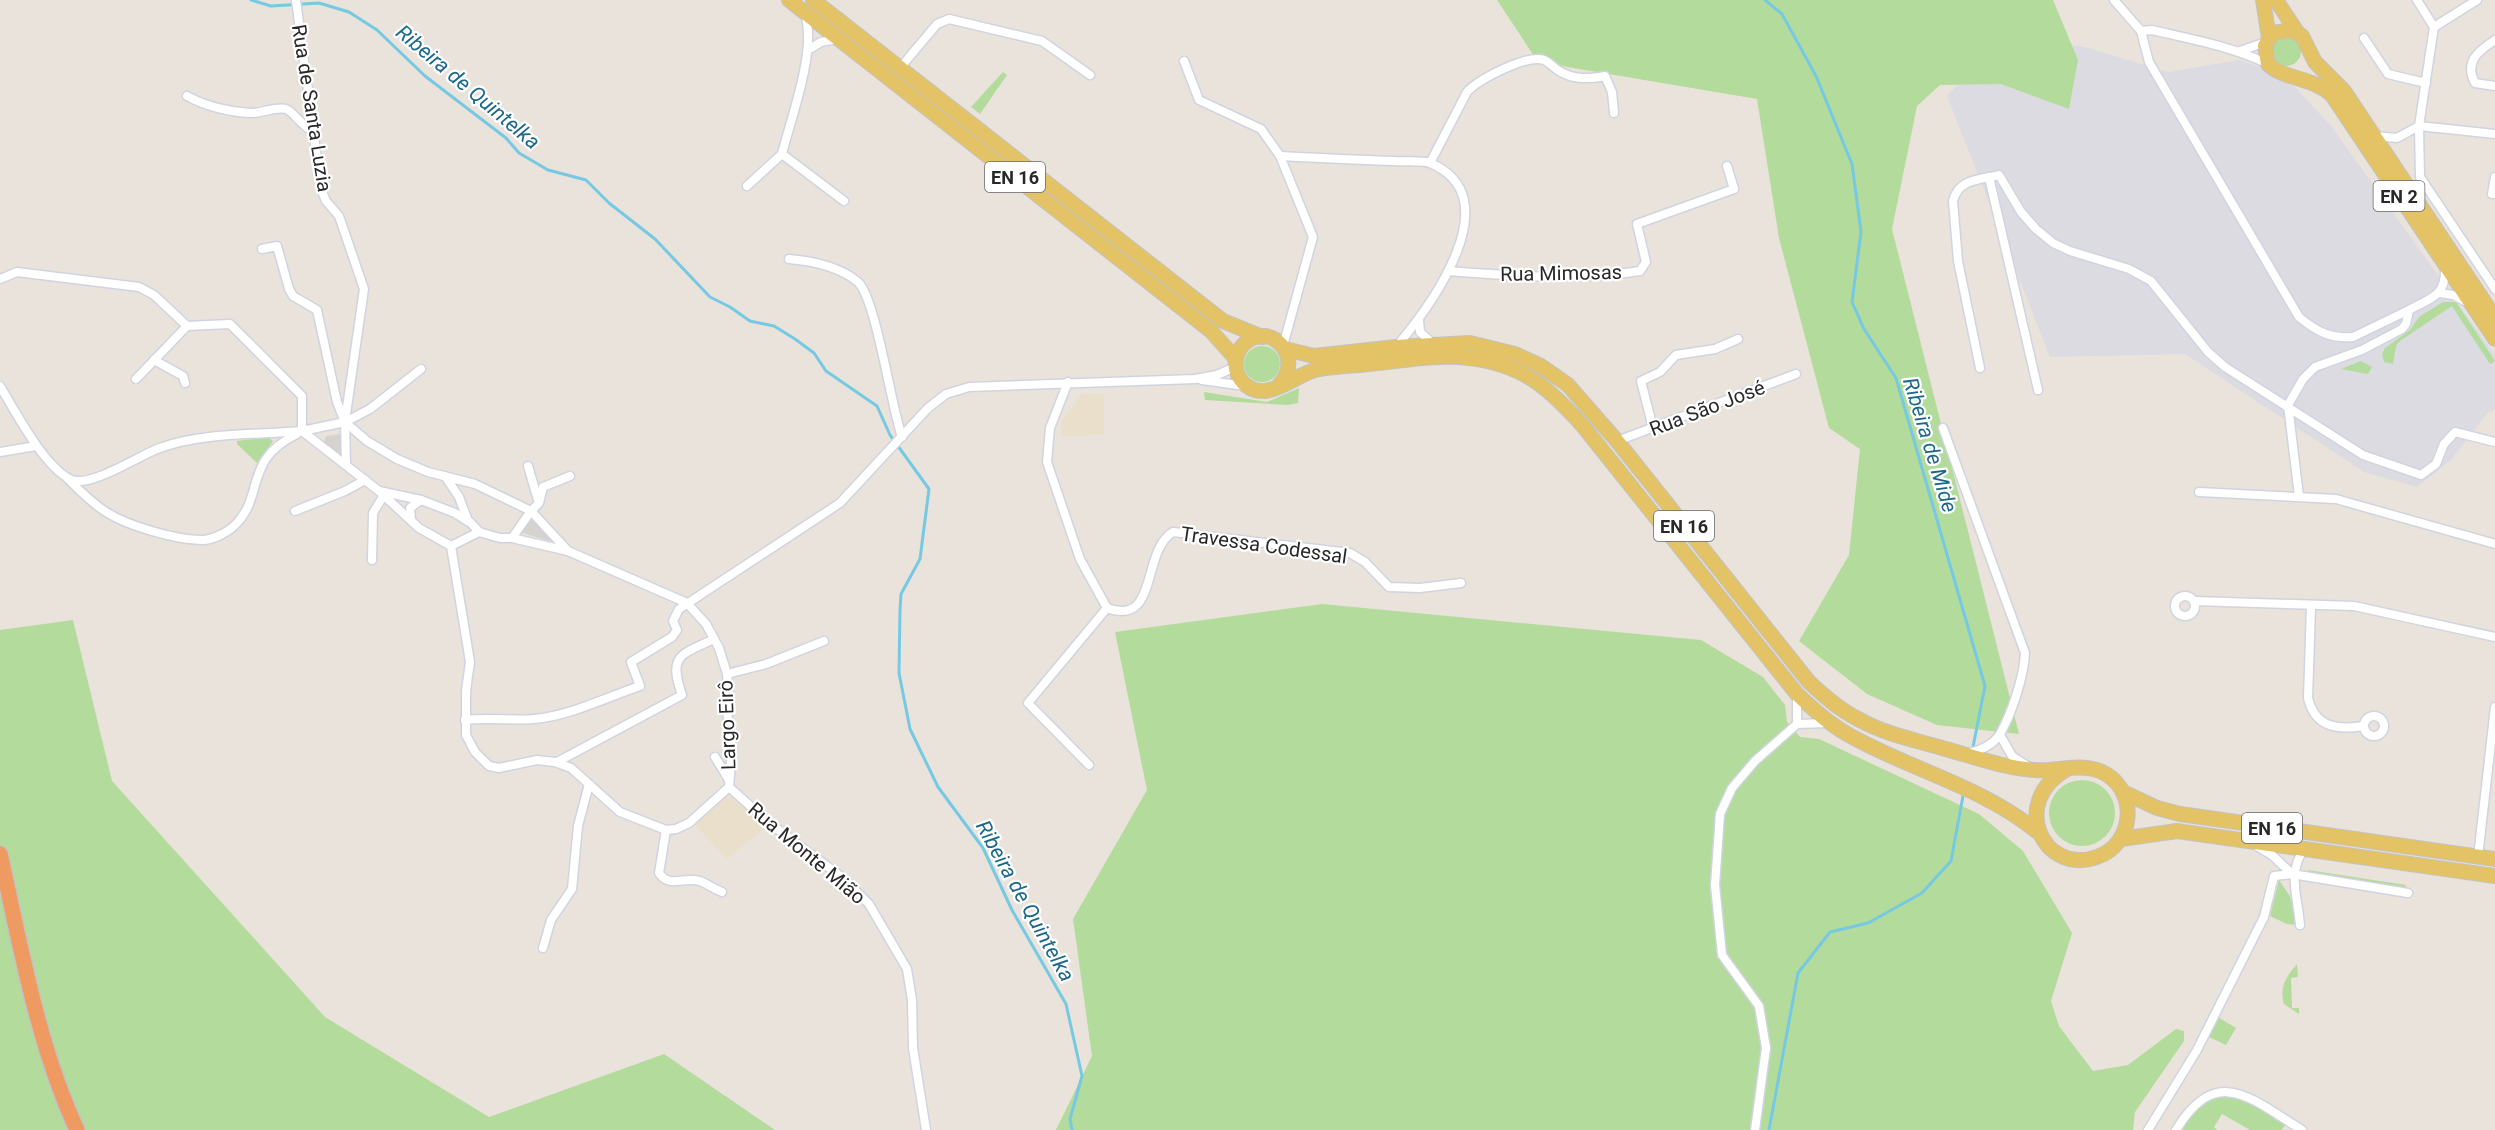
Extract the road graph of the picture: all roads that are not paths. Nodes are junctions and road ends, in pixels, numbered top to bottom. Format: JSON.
{"nodes":[{"id":1,"x":296,"y":0,"type":"edge"},
{"id":2,"x":789,"y":0,"type":"edge"},
{"id":3,"x":813,"y":0,"type":"edge"},
{"id":4,"x":2114,"y":0,"type":"edge"},
{"id":5,"x":2263,"y":0,"type":"edge"},
{"id":6,"x":2276,"y":0,"type":"edge"},
{"id":7,"x":2417,"y":0,"type":"edge"},
{"id":8,"x":2477,"y":0,"type":"edge"},
{"id":9,"x":804,"y":12,"type":"junction"},
{"id":10,"x":2434,"y":27,"type":"junction"},
{"id":11,"x":2141,"y":31,"type":"junction"},
{"id":12,"x":2297,"y":32,"type":"junction"},
{"id":13,"x":2364,"y":38,"type":"dead end"},
{"id":14,"x":840,"y":39,"type":"junction"},
{"id":15,"x":2268,"y":40,"type":"junction"},
{"id":16,"x":2495,"y":40,"type":"edge"},
{"id":17,"x":2307,"y":45,"type":"junction"},
{"id":18,"x":808,"y":50,"type":"junction"},
{"id":19,"x":2240,"y":51,"type":"junction"},
{"id":20,"x":1184,"y":61,"type":"dead end"},
{"id":21,"x":2268,"y":64,"type":"junction"},
{"id":22,"x":900,"y":68,"type":"junction"},
{"id":23,"x":2287,"y":73,"type":"junction"},
{"id":24,"x":1090,"y":75,"type":"dead end"},
{"id":25,"x":2426,"y":83,"type":"junction"},
{"id":26,"x":2495,"y":86,"type":"edge"},
{"id":27,"x":187,"y":96,"type":"dead end"},
{"id":28,"x":1614,"y":113,"type":"dead end"},
{"id":29,"x":2419,"y":126,"type":"junction"},
{"id":30,"x":314,"y":132,"type":"junction"},
{"id":31,"x":2495,"y":134,"type":"edge"},
{"id":32,"x":2374,"y":136,"type":"junction"},
{"id":33,"x":2397,"y":138,"type":"junction"},
{"id":34,"x":782,"y":154,"type":"junction"},
{"id":35,"x":1280,"y":156,"type":"junction"},
{"id":36,"x":2388,"y":158,"type":"junction"},
{"id":37,"x":1430,"y":163,"type":"junction"},
{"id":38,"x":1727,"y":166,"type":"dead end"},
{"id":39,"x":1989,"y":177,"type":"junction"},
{"id":40,"x":2495,"y":177,"type":"edge"},
{"id":41,"x":747,"y":186,"type":"dead end"},
{"id":42,"x":2495,"y":194,"type":"edge"},
{"id":43,"x":844,"y":201,"type":"dead end"},
{"id":44,"x":262,"y":249,"type":"dead end"},
{"id":45,"x":789,"y":259,"type":"dead end"},
{"id":46,"x":2445,"y":264,"type":"junction"},
{"id":47,"x":1449,"y":271,"type":"junction"},
{"id":48,"x":0,"y":279,"type":"edge"},
{"id":49,"x":2495,"y":289,"type":"edge"},
{"id":50,"x":2440,"y":293,"type":"junction"},
{"id":51,"x":2473,"y":306,"type":"junction"},
{"id":52,"x":2409,"y":310,"type":"junction"},
{"id":53,"x":1290,"y":314,"type":"junction"},
{"id":54,"x":2495,"y":318,"type":"edge"},
{"id":55,"x":1419,"y":320,"type":"junction"},
{"id":56,"x":187,"y":326,"type":"junction"},
{"id":57,"x":1738,"y":339,"type":"dead end"},
{"id":58,"x":2495,"y":339,"type":"edge"},
{"id":59,"x":1275,"y":342,"type":"junction"},
{"id":60,"x":1434,"y":345,"type":"junction"},
{"id":61,"x":1396,"y":347,"type":"junction"},
{"id":62,"x":154,"y":360,"type":"junction"},
{"id":63,"x":1236,"y":363,"type":"junction"},
{"id":64,"x":1980,"y":368,"type":"dead end"},
{"id":65,"x":421,"y":369,"type":"dead end"},
{"id":66,"x":1796,"y":374,"type":"dead end"},
{"id":67,"x":136,"y":379,"type":"dead end"},
{"id":68,"x":1195,"y":380,"type":"junction"},
{"id":69,"x":1068,"y":382,"type":"junction"},
{"id":70,"x":185,"y":383,"type":"dead end"},
{"id":71,"x":1279,"y":385,"type":"junction"},
{"id":72,"x":0,"y":386,"type":"edge"},
{"id":73,"x":1247,"y":386,"type":"junction"},
{"id":74,"x":2038,"y":390,"type":"dead end"},
{"id":75,"x":2288,"y":405,"type":"junction"},
{"id":76,"x":345,"y":422,"type":"junction"},
{"id":77,"x":1653,"y":428,"type":"junction"},
{"id":78,"x":1943,"y":428,"type":"dead end"},
{"id":79,"x":302,"y":431,"type":"junction"},
{"id":80,"x":902,"y":437,"type":"junction"},
{"id":81,"x":1617,"y":441,"type":"junction"},
{"id":82,"x":2495,"y":442,"type":"edge"},
{"id":83,"x":36,"y":446,"type":"junction"},
{"id":84,"x":0,"y":452,"type":"edge"},
{"id":85,"x":346,"y":464,"type":"junction"},
{"id":86,"x":528,"y":466,"type":"dead end"},
{"id":87,"x":61,"y":473,"type":"junction"},
{"id":88,"x":444,"y":476,"type":"junction"},
{"id":89,"x":570,"y":476,"type":"dead end"},
{"id":90,"x":365,"y":480,"type":"junction"},
{"id":91,"x":2199,"y":492,"type":"dead end"},
{"id":92,"x":381,"y":493,"type":"junction"},
{"id":93,"x":2299,"y":496,"type":"junction"},
{"id":94,"x":422,"y":500,"type":"junction"},
{"id":95,"x":539,"y":503,"type":"junction"},
{"id":96,"x":295,"y":511,"type":"dead end"},
{"id":97,"x":531,"y":511,"type":"junction"},
{"id":98,"x":411,"y":520,"type":"junction"},
{"id":99,"x":468,"y":521,"type":"junction"},
{"id":100,"x":479,"y":532,"type":"junction"},
{"id":101,"x":512,"y":538,"type":"junction"},
{"id":102,"x":2495,"y":544,"type":"edge"},
{"id":103,"x":451,"y":546,"type":"junction"},
{"id":104,"x":568,"y":551,"type":"junction"},
{"id":105,"x":372,"y":560,"type":"dead end"},
{"id":106,"x":1461,"y":583,"type":"dead end"},
{"id":107,"x":2194,"y":601,"type":"dead end"},
{"id":108,"x":687,"y":603,"type":"junction"},
{"id":109,"x":2311,"y":607,"type":"junction"},
{"id":110,"x":1107,"y":608,"type":"junction"},
{"id":111,"x":2495,"y":637,"type":"edge"},
{"id":112,"x":714,"y":639,"type":"junction"},
{"id":113,"x":824,"y":641,"type":"dead end"},
{"id":114,"x":727,"y":674,"type":"junction"},
{"id":115,"x":1797,"y":694,"type":"junction"},
{"id":116,"x":2495,"y":707,"type":"edge"},
{"id":117,"x":465,"y":720,"type":"junction"},
{"id":118,"x":1831,"y":723,"type":"junction"},
{"id":119,"x":1797,"y":724,"type":"junction"},
{"id":120,"x":2364,"y":726,"type":"dead end"},
{"id":121,"x":2000,"y":735,"type":"junction"},
{"id":122,"x":1964,"y":754,"type":"junction"},
{"id":123,"x":715,"y":757,"type":"dead end"},
{"id":124,"x":557,"y":762,"type":"junction"},
{"id":125,"x":1089,"y":765,"type":"dead end"},
{"id":126,"x":2067,"y":769,"type":"junction"},
{"id":127,"x":2035,"y":770,"type":"junction"},
{"id":128,"x":729,"y":783,"type":"junction"},
{"id":129,"x":589,"y":784,"type":"junction"},
{"id":130,"x":2124,"y":792,"type":"junction"},
{"id":131,"x":2035,"y":829,"type":"junction"},
{"id":132,"x":666,"y":830,"type":"junction"},
{"id":133,"x":2121,"y":839,"type":"junction"},
{"id":134,"x":2248,"y":841,"type":"junction"},
{"id":135,"x":2304,"y":849,"type":"junction"},
{"id":136,"x":0,"y":854,"type":"edge"},
{"id":137,"x":2478,"y":857,"type":"junction"},
{"id":138,"x":2495,"y":859,"type":"edge"},
{"id":139,"x":2292,"y":874,"type":"junction"},
{"id":140,"x":2495,"y":876,"type":"edge"},
{"id":141,"x":722,"y":892,"type":"dead end"},
{"id":142,"x":2408,"y":893,"type":"dead end"},
{"id":143,"x":2300,"y":925,"type":"dead end"},
{"id":144,"x":543,"y":948,"type":"dead end"},
{"id":145,"x":76,"y":1130,"type":"edge"},
{"id":146,"x":926,"y":1130,"type":"edge"},
{"id":147,"x":1755,"y":1130,"type":"edge"},
{"id":148,"x":2148,"y":1130,"type":"edge"},
{"id":149,"x":2176,"y":1130,"type":"edge"},
{"id":150,"x":2302,"y":1130,"type":"edge"}],
"edges":[{"from":1,"to":30,"type":"street","name":"Rua de Santa Luzia"},
{"from":2,"to":9,"type":"main road","number":"EN 16"},
{"from":3,"to":22,"type":"main road","number":"EN 16"},
{"from":4,"to":11,"type":"street"},
{"from":5,"to":15,"type":"main road"},
{"from":6,"to":12,"type":"main road","number":"EN 2"},
{"from":7,"to":10,"type":"street"},
{"from":8,"to":10,"type":"street"},
{"from":9,"to":14,"type":"main road","number":"EN 16"},
{"from":9,"to":18,"type":"street"},
{"from":10,"to":25,"type":"street"},
{"from":11,"to":19,"type":"street"},
{"from":11,"to":52,"type":"street"},
{"from":12,"to":15,"type":"main road"},
{"from":12,"to":17,"type":"main road","number":"EN 2"},
{"from":13,"to":25,"type":"street"},
{"from":14,"to":18,"type":"street"},
{"from":14,"to":63,"type":"main road","number":"EN 16"},
{"from":15,"to":19,"type":"street"},
{"from":15,"to":21,"type":"main road"},
{"from":16,"to":26,"type":"street"},
{"from":17,"to":23,"type":"main road"},
{"from":17,"to":32,"type":"main road","number":"EN 2"},
{"from":18,"to":34,"type":"street"},
{"from":19,"to":21,"type":"street"},
{"from":20,"to":35,"type":"street"},
{"from":21,"to":23,"type":"main road","number":"EN 2"},
{"from":22,"to":24,"type":"street"},
{"from":22,"to":59,"type":"main road","number":"EN 16"},
{"from":23,"to":46,"type":"main road","number":"EN 2"},
{"from":25,"to":29,"type":"street"},
{"from":27,"to":30,"type":"street"},
{"from":28,"to":37,"type":"street"},
{"from":29,"to":31,"type":"street"},
{"from":29,"to":33,"type":"street"},
{"from":29,"to":49,"type":"street"},
{"from":30,"to":76,"type":"street","name":"Rua de Santa Luzia"},
{"from":32,"to":33,"type":"street"},
{"from":32,"to":36,"type":"main road","number":"EN 2"},
{"from":33,"to":36,"type":"street"},
{"from":34,"to":41,"type":"street"},
{"from":34,"to":43,"type":"street"},
{"from":35,"to":37,"type":"street"},
{"from":35,"to":53,"type":"street"},
{"from":36,"to":54,"type":"main road","number":"EN 2"},
{"from":37,"to":47,"type":"street"},
{"from":38,"to":47,"type":"street","name":"Rua Mimosas"},
{"from":39,"to":64,"type":"street"},
{"from":39,"to":74,"type":"street"},
{"from":39,"to":75,"type":"street"},
{"from":40,"to":42,"type":"street"},
{"from":44,"to":76,"type":"street"},
{"from":45,"to":80,"type":"street"},
{"from":46,"to":50,"type":"street"},
{"from":46,"to":51,"type":"main road","number":"EN 2"},
{"from":47,"to":55,"type":"street"},
{"from":48,"to":56,"type":"street"},
{"from":50,"to":51,"type":"street"},
{"from":50,"to":52,"type":"street"},
{"from":51,"to":58,"type":"main road","number":"EN 2"},
{"from":52,"to":75,"type":"street"},
{"from":53,"to":59,"type":"street"},
{"from":53,"to":59,"type":"street"},
{"from":55,"to":60,"type":"street"},
{"from":55,"to":61,"type":"street"},
{"from":56,"to":62,"type":"street"},
{"from":56,"to":79,"type":"street"},
{"from":57,"to":77,"type":"street"},
{"from":59,"to":61,"type":"main road","number":"EN 16"},
{"from":59,"to":63,"type":"main road"},
{"from":59,"to":71,"type":"main road"},
{"from":60,"to":61,"type":"main road","number":"EN 16"},
{"from":60,"to":81,"type":"main road","number":"EN 16"},
{"from":62,"to":67,"type":"street"},
{"from":62,"to":70,"type":"street"},
{"from":63,"to":68,"type":"street"},
{"from":63,"to":73,"type":"main road","number":"EN 16"},
{"from":65,"to":76,"type":"street"},
{"from":66,"to":77,"type":"street","name":"Rua São José"},
{"from":68,"to":69,"type":"street"},
{"from":68,"to":73,"type":"street"},
{"from":69,"to":80,"type":"street"},
{"from":69,"to":110,"type":"street"},
{"from":71,"to":73,"type":"main road","number":"EN 16"},
{"from":71,"to":115,"type":"main road","number":"EN 16"},
{"from":72,"to":83,"type":"street"},
{"from":75,"to":82,"type":"street"},
{"from":75,"to":93,"type":"street"},
{"from":76,"to":79,"type":"street"},
{"from":76,"to":85,"type":"street"},
{"from":76,"to":88,"type":"street"},
{"from":77,"to":81,"type":"street","name":"Rua São José"},
{"from":78,"to":121,"type":"street"},
{"from":79,"to":85,"type":"street"},
{"from":79,"to":87,"type":"street"},
{"from":79,"to":87,"type":"street"},
{"from":80,"to":108,"type":"street"},
{"from":81,"to":122,"type":"main road","number":"EN 16"},
{"from":83,"to":84,"type":"street"},
{"from":83,"to":87,"type":"street"},
{"from":85,"to":90,"type":"street"},
{"from":86,"to":95,"type":"street"},
{"from":88,"to":97,"type":"street"},
{"from":88,"to":99,"type":"street"},
{"from":89,"to":95,"type":"street"},
{"from":90,"to":92,"type":"street"},
{"from":90,"to":96,"type":"street"},
{"from":91,"to":93,"type":"street"},
{"from":92,"to":94,"type":"street"},
{"from":92,"to":98,"type":"street"},
{"from":92,"to":105,"type":"street"},
{"from":93,"to":102,"type":"street"},
{"from":94,"to":98,"type":"street"},
{"from":94,"to":99,"type":"street"},
{"from":95,"to":97,"type":"street"},
{"from":97,"to":101,"type":"street"},
{"from":97,"to":104,"type":"street"},
{"from":98,"to":103,"type":"street"},
{"from":99,"to":100,"type":"street"},
{"from":100,"to":101,"type":"street"},
{"from":100,"to":103,"type":"street"},
{"from":101,"to":104,"type":"street"},
{"from":103,"to":117,"type":"street"},
{"from":104,"to":108,"type":"street"},
{"from":106,"to":110,"type":"street","name":"Travessa Codessal"},
{"from":107,"to":109,"type":"street"},
{"from":108,"to":112,"type":"street","name":"Largo Eirô"},
{"from":108,"to":117,"type":"street"},
{"from":109,"to":111,"type":"street"},
{"from":109,"to":120,"type":"street"},
{"from":110,"to":125,"type":"street"},
{"from":112,"to":114,"type":"street","name":"Largo Eirô"},
{"from":112,"to":124,"type":"street"},
{"from":113,"to":114,"type":"street"},
{"from":114,"to":128,"type":"street","name":"Largo Eirô"},
{"from":115,"to":118,"type":"main road","number":"EN 16"},
{"from":115,"to":119,"type":"street"},
{"from":116,"to":137,"type":"street"},
{"from":117,"to":124,"type":"street"},
{"from":118,"to":119,"type":"street"},
{"from":118,"to":131,"type":"main road","number":"EN 16"},
{"from":119,"to":147,"type":"street"},
{"from":121,"to":122,"type":"street"},
{"from":121,"to":127,"type":"street"},
{"from":122,"to":127,"type":"main road","number":"EN 16"},
{"from":123,"to":128,"type":"street","name":"Rua Monte Mião"},
{"from":124,"to":129,"type":"street"},
{"from":126,"to":127,"type":"main road","number":"EN 16"},
{"from":126,"to":130,"type":"main road","number":"EN 16"},
{"from":126,"to":131,"type":"main road"},
{"from":128,"to":132,"type":"street"},
{"from":128,"to":146,"type":"street","name":"Rua Monte Mião"},
{"from":129,"to":132,"type":"street"},
{"from":129,"to":144,"type":"street"},
{"from":130,"to":133,"type":"main road"},
{"from":130,"to":137,"type":"main road","number":"EN 16"},
{"from":131,"to":133,"type":"main road","number":"EN 16"},
{"from":132,"to":141,"type":"street"},
{"from":133,"to":134,"type":"main road","number":"EN 16"},
{"from":134,"to":135,"type":"main road","number":"EN 16"},
{"from":134,"to":139,"type":"street"},
{"from":135,"to":139,"type":"street"},
{"from":135,"to":140,"type":"main road","number":"EN 16"},
{"from":136,"to":145,"type":"highway"},
{"from":137,"to":138,"type":"main road","number":"EN 16"},
{"from":139,"to":142,"type":"street"},
{"from":139,"to":143,"type":"street"},
{"from":139,"to":148,"type":"street"},
{"from":149,"to":150,"type":"street"}]}
